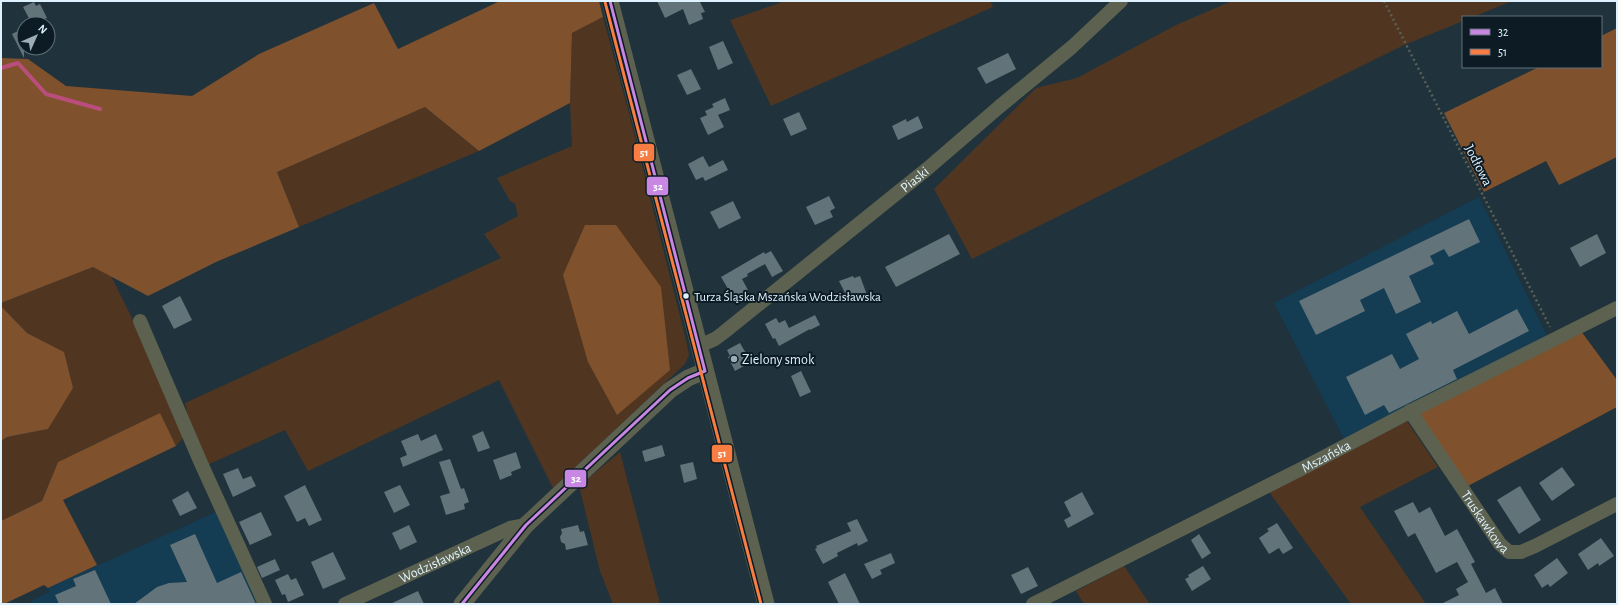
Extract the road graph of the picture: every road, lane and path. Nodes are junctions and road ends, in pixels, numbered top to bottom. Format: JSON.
{"nodes":[{"id":1,"x":610,"y":1,"type":"edge"},
{"id":2,"x":1121,"y":1,"type":"edge"},
{"id":3,"x":1384,"y":1,"type":"edge"},
{"id":4,"x":1617,"y":308,"type":"edge"},
{"id":5,"x":140,"y":322,"type":"dead end"},
{"id":6,"x":1556,"y":339,"type":"junction"},
{"id":7,"x":699,"y":346,"type":"junction"},
{"id":8,"x":705,"y":371,"type":"junction"},
{"id":9,"x":1410,"y":411,"type":"junction"},
{"id":10,"x":1617,"y":504,"type":"edge"},
{"id":11,"x":526,"y":525,"type":"junction"},
{"id":12,"x":265,"y":604,"type":"edge"},
{"id":13,"x":345,"y":604,"type":"edge"},
{"id":14,"x":462,"y":604,"type":"edge"},
{"id":15,"x":766,"y":604,"type":"edge"},
{"id":16,"x":1033,"y":604,"type":"edge"}],
"edges":[{"from":1,"to":7,"type":"street"},
{"from":2,"to":7,"type":"street","name":"Piaski"},
{"from":3,"to":6,"type":"path","name":"Jodłowa"},
{"from":4,"to":6,"type":"street","name":"Mszańska"},
{"from":5,"to":12,"type":"street"},
{"from":6,"to":9,"type":"street","name":"Mszańska"},
{"from":7,"to":8,"type":"street"},
{"from":8,"to":11,"type":"street"},
{"from":8,"to":15,"type":"street"},
{"from":9,"to":10,"type":"street","name":"Truskawkowa"},
{"from":9,"to":16,"type":"street","name":"Mszańska"},
{"from":11,"to":13,"type":"street","name":"Wodzisławska"},
{"from":11,"to":14,"type":"street"}]}
